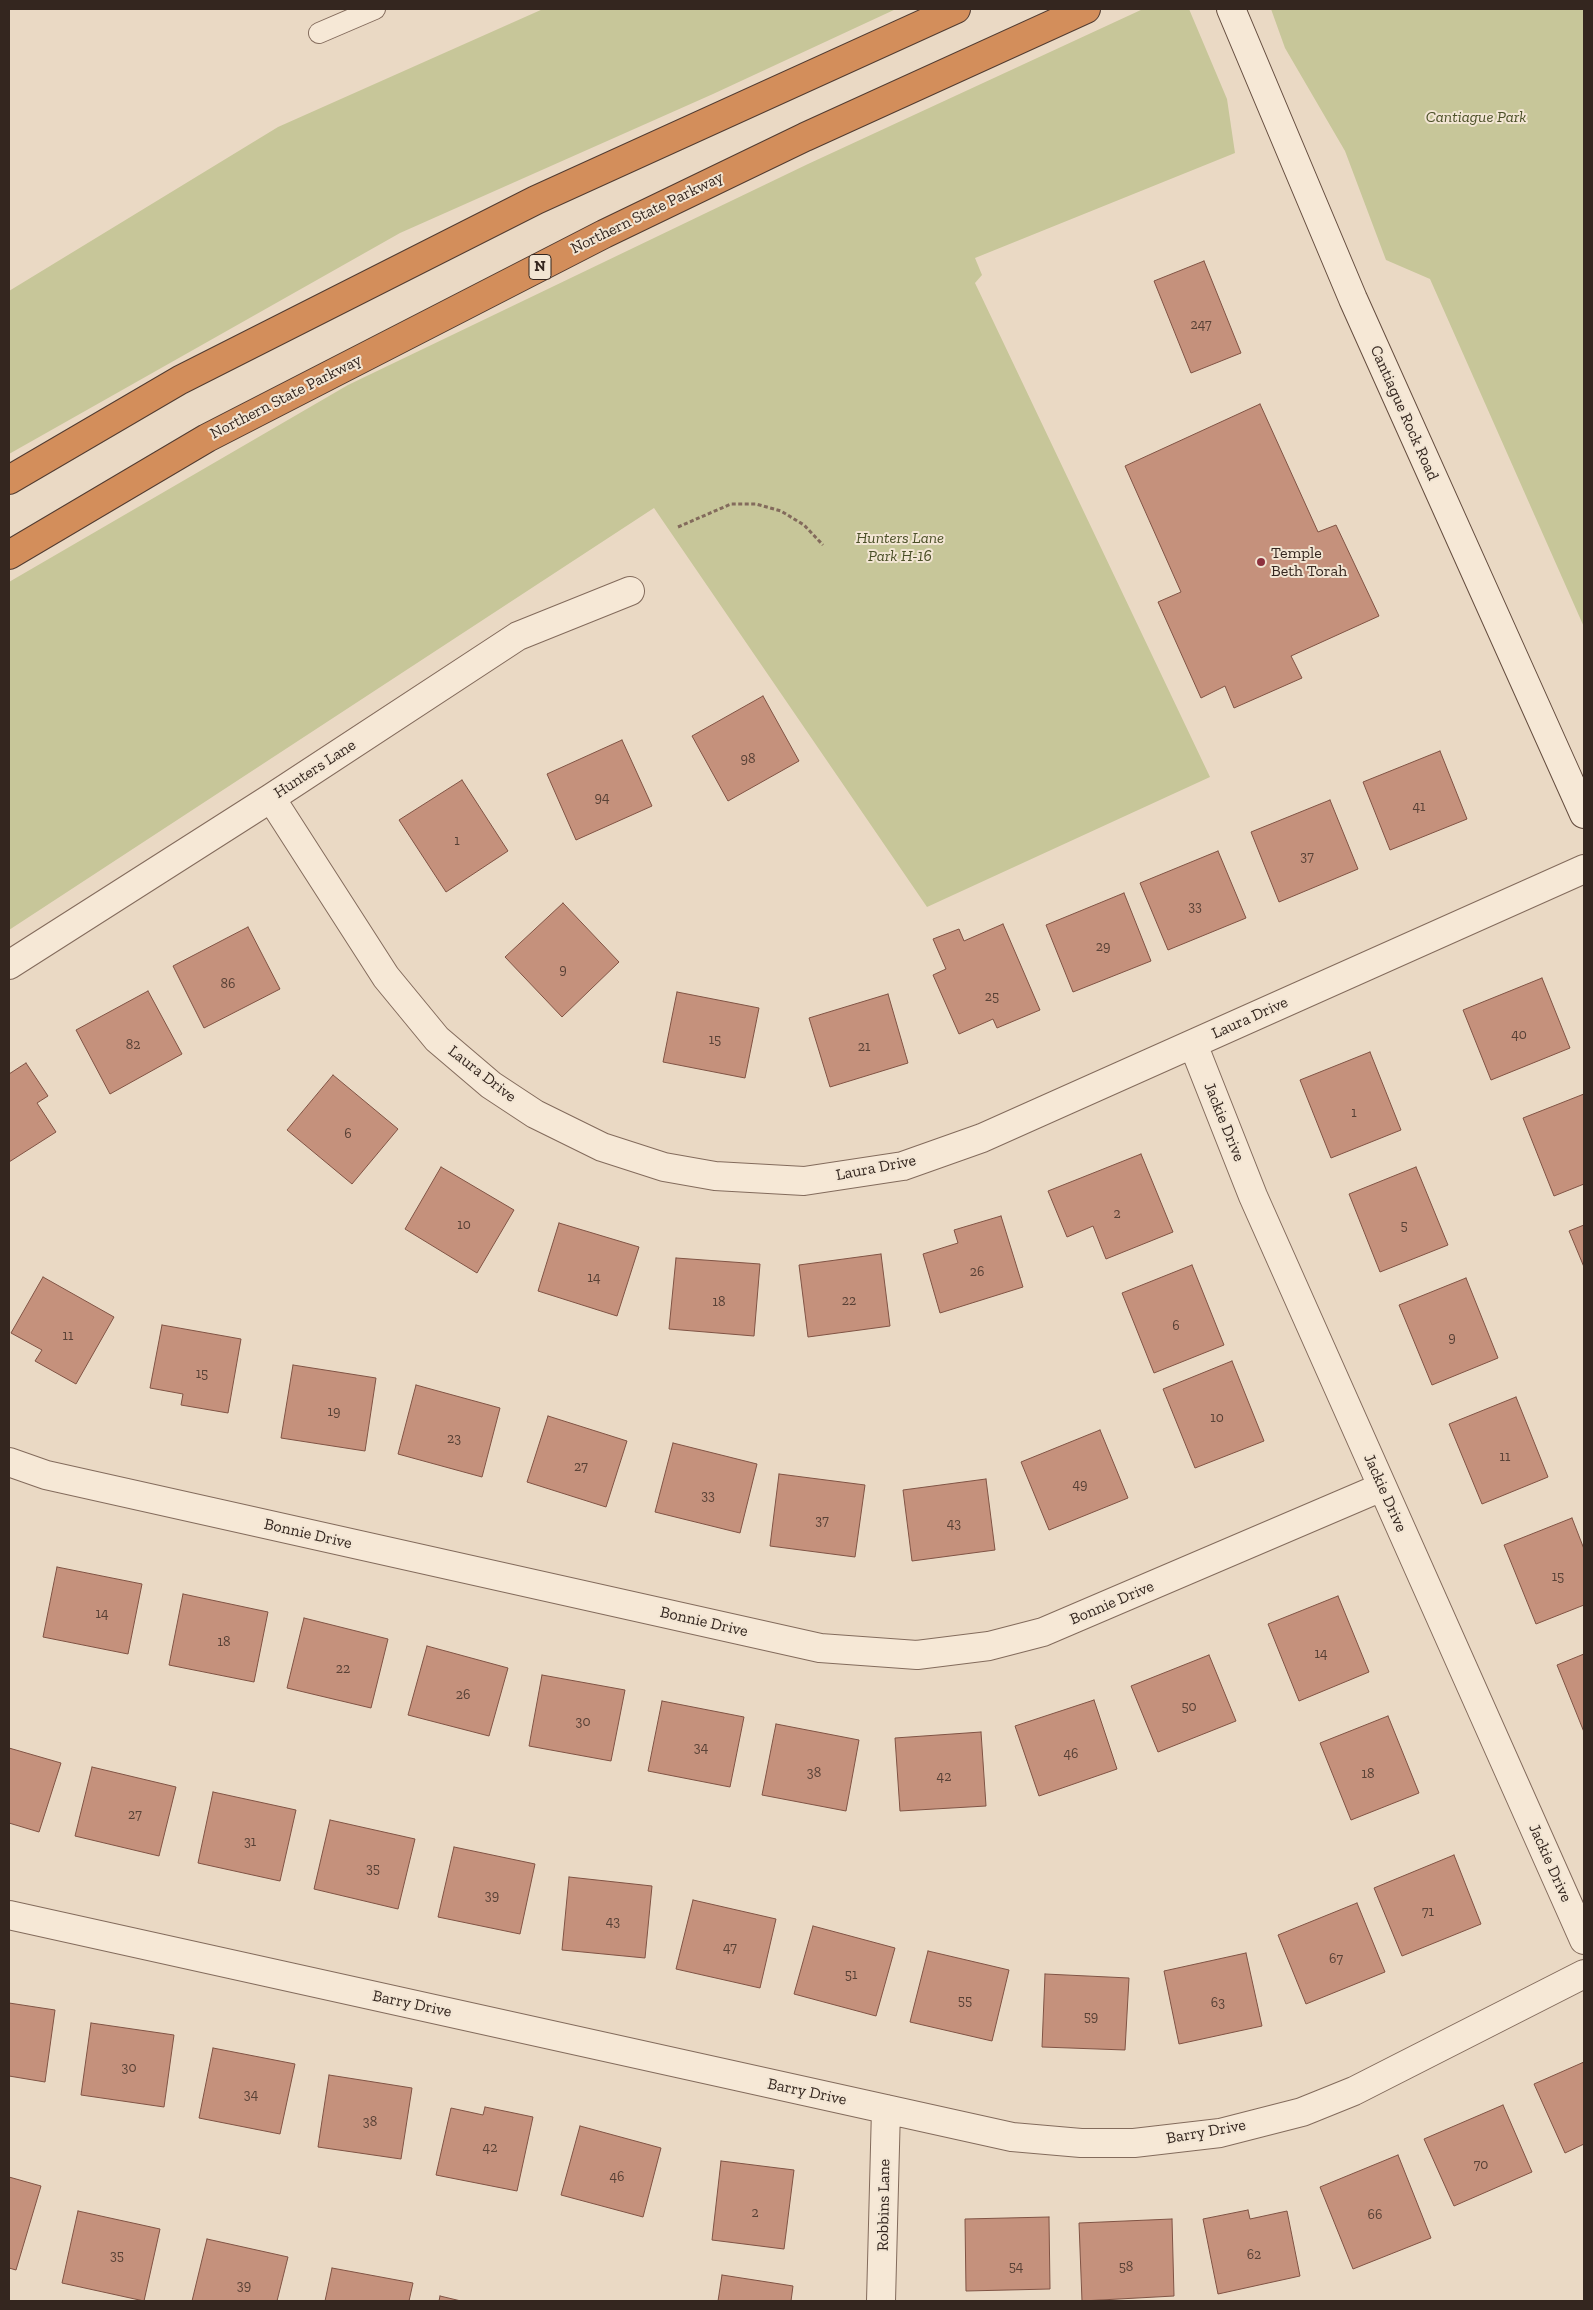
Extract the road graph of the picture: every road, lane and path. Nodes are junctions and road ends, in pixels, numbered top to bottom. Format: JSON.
{"nodes":[{"id":1,"x":375,"y":9,"type":"edge"},
{"id":2,"x":956,"y":9,"type":"edge"},
{"id":3,"x":1086,"y":9,"type":"edge"},
{"id":4,"x":1233,"y":15,"type":"edge"},
{"id":5,"x":319,"y":33,"type":"dead end"},
{"id":6,"x":9,"y":480,"type":"edge"},
{"id":7,"x":678,"y":527,"type":"dead end"},
{"id":8,"x":823,"y":545,"type":"dead end"},
{"id":9,"x":9,"y":555,"type":"edge"},
{"id":10,"x":630,"y":591,"type":"dead end"},
{"id":11,"x":271,"y":798,"type":"junction"},
{"id":12,"x":1584,"y":814,"type":"edge"},
{"id":13,"x":1584,"y":869,"type":"edge"},
{"id":14,"x":9,"y":965,"type":"edge"},
{"id":15,"x":1193,"y":1044,"type":"junction"},
{"id":16,"x":9,"y":1462,"type":"edge"},
{"id":17,"x":1382,"y":1487,"type":"junction"},
{"id":18,"x":9,"y":1915,"type":"edge"},
{"id":19,"x":1584,"y":1940,"type":"edge"},
{"id":20,"x":1584,"y":1974,"type":"edge"},
{"id":21,"x":886,"y":2109,"type":"junction"},
{"id":22,"x":881,"y":2301,"type":"edge"}],
"edges":[{"from":1,"to":5,"type":"lane"},
{"from":2,"to":6,"type":"highway"},
{"from":3,"to":9,"type":"highway","name":"Northern State Parkway","number":"N"},
{"from":4,"to":12,"type":"street","name":"Cantiague Rock Road"},
{"from":7,"to":8,"type":"path"},
{"from":10,"to":11,"type":"street","name":"Hunters Lane"},
{"from":11,"to":14,"type":"street","name":"Hunters Lane"},
{"from":11,"to":15,"type":"street","name":"Laura Drive"},
{"from":13,"to":15,"type":"street","name":"Laura Drive"},
{"from":15,"to":17,"type":"street","name":"Jackie Drive"},
{"from":16,"to":17,"type":"street","name":"Bonnie Drive"},
{"from":17,"to":19,"type":"street","name":"Jackie Drive"},
{"from":18,"to":21,"type":"street","name":"Barry Drive"},
{"from":20,"to":21,"type":"street","name":"Barry Drive"},
{"from":21,"to":22,"type":"street","name":"Robbins Lane"}]}
